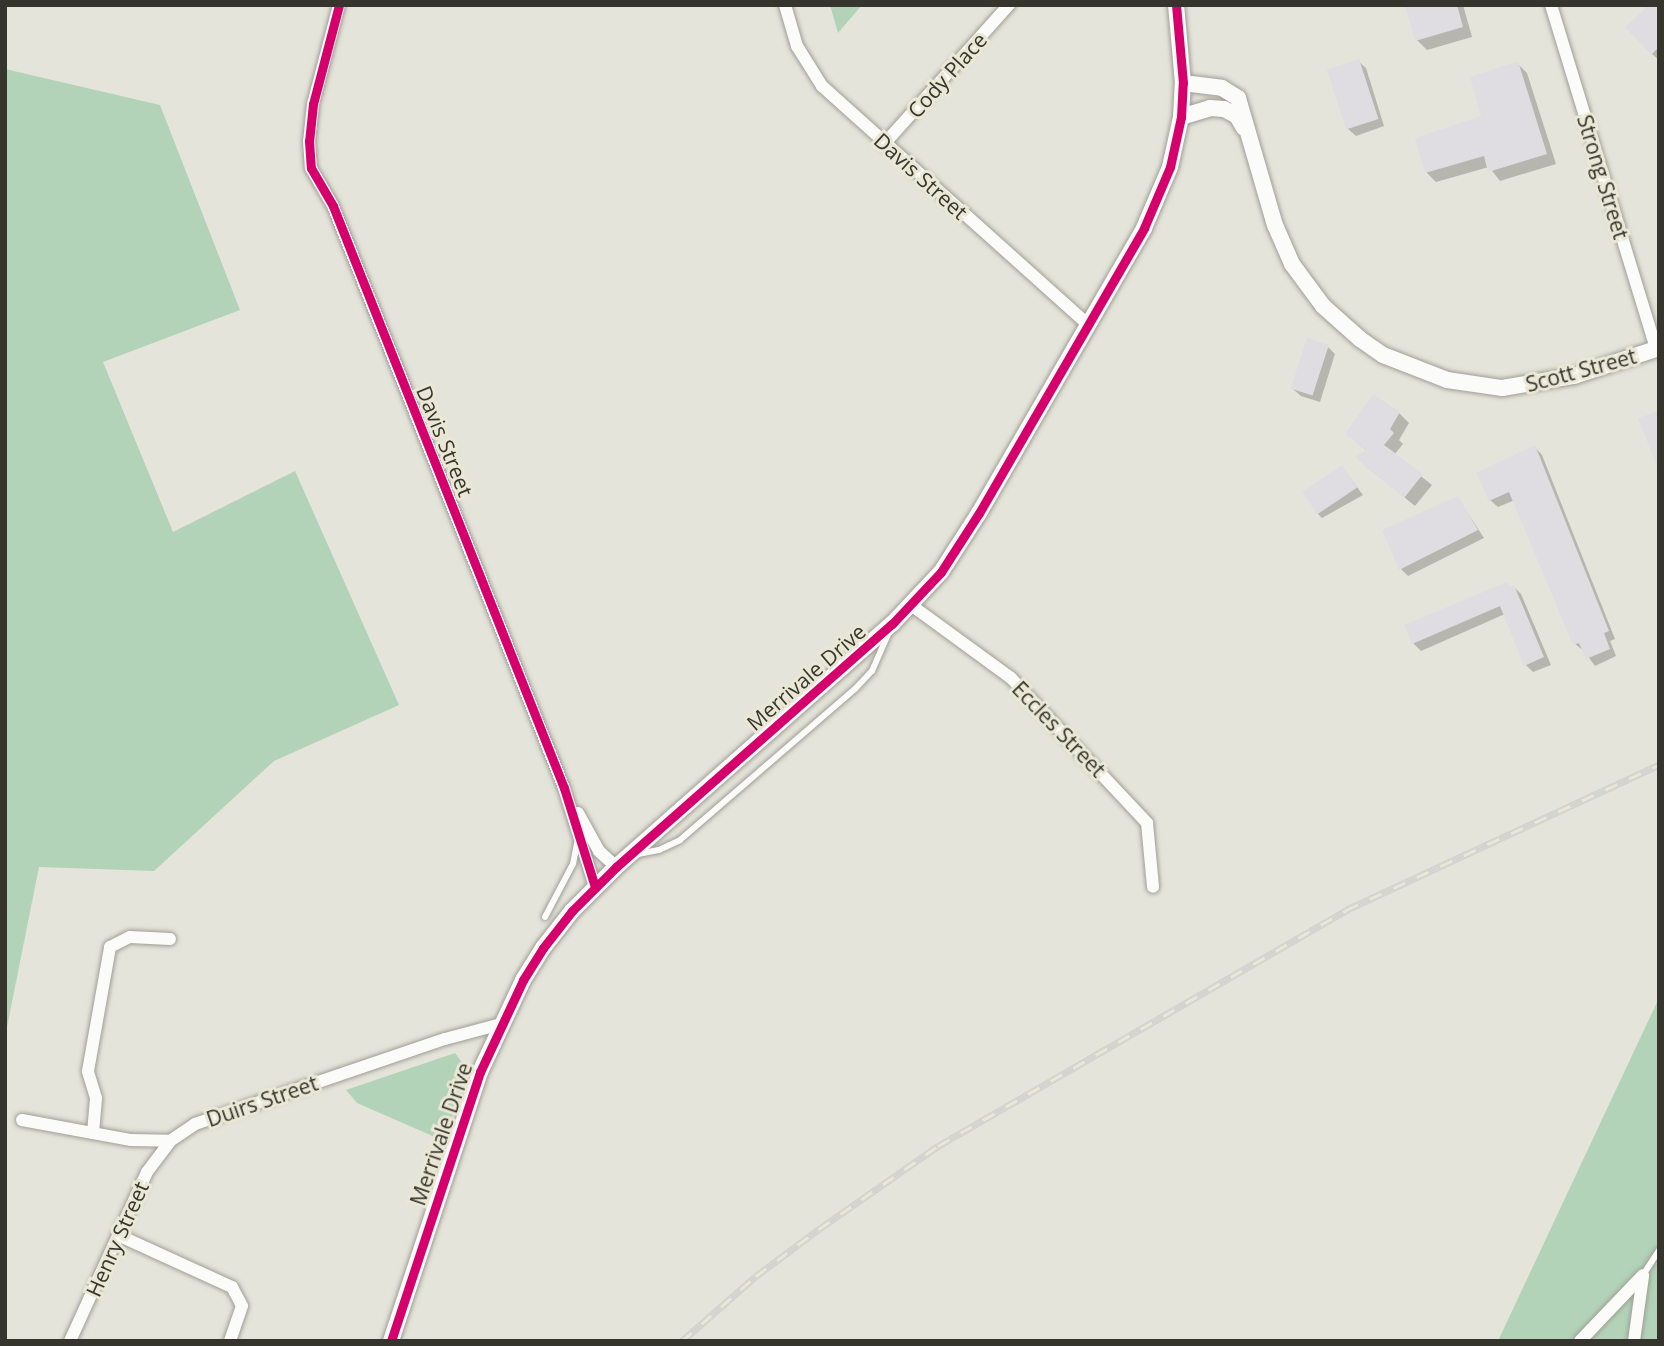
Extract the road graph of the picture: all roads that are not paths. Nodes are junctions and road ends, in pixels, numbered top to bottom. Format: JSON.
{"nodes":[{"id":1,"x":339,"y":5,"type":"edge"},
{"id":2,"x":785,"y":5,"type":"edge"},
{"id":3,"x":1009,"y":5,"type":"edge"},
{"id":4,"x":1176,"y":5,"type":"edge"},
{"id":5,"x":1551,"y":5,"type":"edge"},
{"id":6,"x":1183,"y":83,"type":"junction"},
{"id":7,"x":1181,"y":117,"type":"junction"},
{"id":8,"x":885,"y":143,"type":"junction"},
{"id":9,"x":1252,"y":147,"type":"junction"},
{"id":10,"x":1088,"y":325,"type":"junction"},
{"id":11,"x":1657,"y":349,"type":"edge"},
{"id":12,"x":911,"y":605,"type":"junction"},
{"id":13,"x":892,"y":624,"type":"junction"},
{"id":14,"x":564,"y":788,"type":"junction"},
{"id":15,"x":577,"y":830,"type":"junction"},
{"id":16,"x":620,"y":863,"type":"junction"},
{"id":17,"x":595,"y":887,"type":"junction"},
{"id":18,"x":1153,"y":887,"type":"dead end"},
{"id":19,"x":544,"y":917,"type":"dead end"},
{"id":20,"x":170,"y":939,"type":"dead end"},
{"id":21,"x":501,"y":1024,"type":"junction"},
{"id":22,"x":22,"y":1121,"type":"dead end"},
{"id":23,"x":93,"y":1133,"type":"junction"},
{"id":24,"x":170,"y":1141,"type":"junction"},
{"id":25,"x":120,"y":1236,"type":"junction"},
{"id":26,"x":1659,"y":1250,"type":"edge"},
{"id":27,"x":1643,"y":1275,"type":"junction"},
{"id":28,"x":70,"y":1341,"type":"edge"},
{"id":29,"x":230,"y":1341,"type":"edge"},
{"id":30,"x":391,"y":1341,"type":"edge"},
{"id":31,"x":1580,"y":1341,"type":"edge"},
{"id":32,"x":1634,"y":1341,"type":"edge"}],
"edges":[{"from":1,"to":14,"type":"street","name":"Davis Street"},
{"from":2,"to":8,"type":"street","name":"Davis Street"},
{"from":3,"to":8,"type":"street","name":"Cody Place"},
{"from":4,"to":6,"type":"street","name":"Merrivale Drive"},
{"from":5,"to":11,"type":"street","name":"Strong Street"},
{"from":6,"to":7,"type":"street","name":"Merrivale Drive"},
{"from":6,"to":9,"type":"street","name":"Scott Street"},
{"from":7,"to":9,"type":"street","name":"Scott Street"},
{"from":7,"to":10,"type":"street","name":"Merrivale Drive"},
{"from":8,"to":10,"type":"street","name":"Davis Street"},
{"from":9,"to":11,"type":"street","name":"Scott Street"},
{"from":10,"to":12,"type":"street","name":"Merrivale Drive"},
{"from":12,"to":13,"type":"street","name":"Merrivale Drive"},
{"from":12,"to":18,"type":"street","name":"Eccles Street"},
{"from":13,"to":16,"type":"street","name":"Merrivale Drive"},
{"from":13,"to":16,"type":"lane","name":"Merrivale Drive"},
{"from":14,"to":15,"type":"street","name":"Davis Street"},
{"from":14,"to":16,"type":"street","name":"Davis Street"},
{"from":15,"to":17,"type":"street","name":"Davis Street"},
{"from":15,"to":19,"type":"lane"},
{"from":16,"to":17,"type":"street","name":"Merrivale Drive"},
{"from":17,"to":21,"type":"street","name":"Merrivale Drive"},
{"from":20,"to":23,"type":"street"},
{"from":21,"to":24,"type":"street","name":"Duirs Street"},
{"from":21,"to":30,"type":"street","name":"Merrivale Drive"},
{"from":22,"to":23,"type":"street"},
{"from":23,"to":24,"type":"street"},
{"from":24,"to":25,"type":"street","name":"Henry Street"},
{"from":25,"to":28,"type":"street","name":"Henry Street"},
{"from":25,"to":29,"type":"street"},
{"from":26,"to":27,"type":"lane"},
{"from":27,"to":31,"type":"street"},
{"from":27,"to":32,"type":"street"}]}
